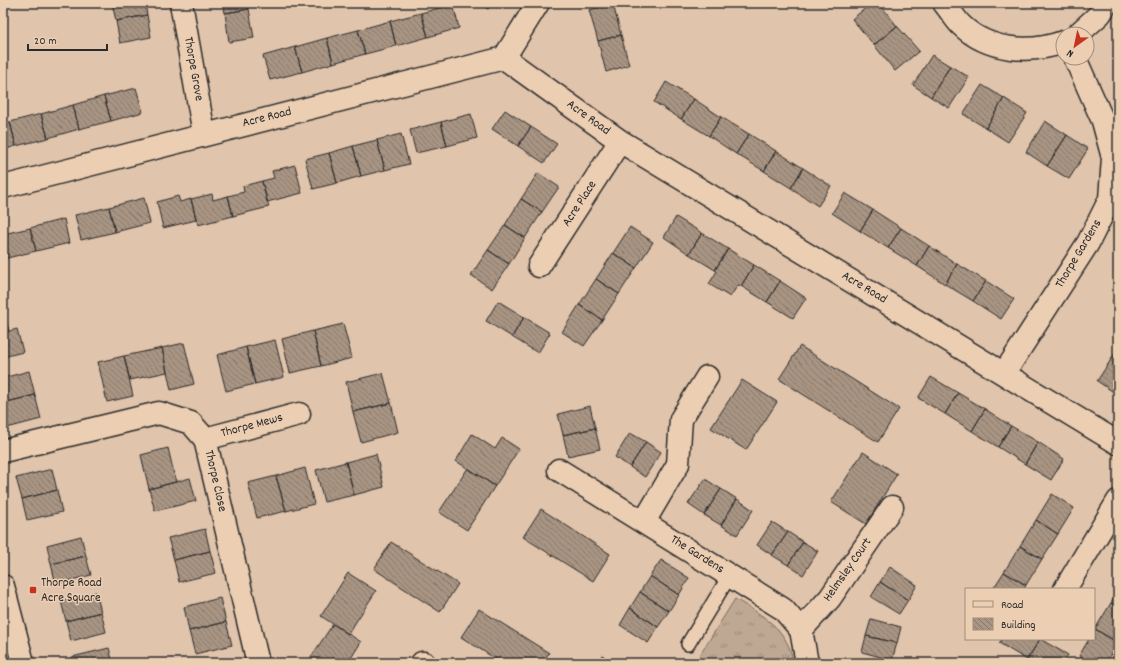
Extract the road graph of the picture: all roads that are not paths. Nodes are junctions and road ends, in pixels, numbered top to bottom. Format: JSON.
{"nodes":[{"id":1,"x":181,"y":3,"type":"edge"},
{"id":2,"x":538,"y":3,"type":"edge"},
{"id":3,"x":944,"y":3,"type":"edge"},
{"id":4,"x":1107,"y":3,"type":"edge"},
{"id":5,"x":1087,"y":26,"type":"edge"},
{"id":6,"x":1055,"y":45,"type":"edge"},
{"id":7,"x":504,"y":58,"type":"junction"},
{"id":8,"x":1079,"y":66,"type":"edge"},
{"id":9,"x":204,"y":134,"type":"junction"},
{"id":10,"x":620,"y":141,"type":"junction"},
{"id":11,"x":3,"y":187,"type":"edge"},
{"id":12,"x":539,"y":266,"type":"dead end"},
{"id":13,"x":1005,"y":372,"type":"junction"},
{"id":14,"x":707,"y":377,"type":"dead end"},
{"id":15,"x":299,"y":414,"type":"dead end"},
{"id":16,"x":205,"y":439,"type":"junction"},
{"id":17,"x":1118,"y":443,"type":"edge"},
{"id":18,"x":3,"y":451,"type":"edge"},
{"id":19,"x":560,"y":470,"type":"dead end"},
{"id":20,"x":1118,"y":501,"type":"edge"},
{"id":21,"x":892,"y":507,"type":"dead end"},
{"id":22,"x":644,"y":522,"type":"junction"},
{"id":23,"x":730,"y":575,"type":"junction"},
{"id":24,"x":3,"y":586,"type":"edge"},
{"id":25,"x":1066,"y":588,"type":"edge"},
{"id":26,"x":801,"y":630,"type":"junction"},
{"id":27,"x":9,"y":632,"type":"edge"},
{"id":28,"x":688,"y":644,"type":"dead end"},
{"id":29,"x":23,"y":663,"type":"edge"},
{"id":30,"x":258,"y":663,"type":"edge"},
{"id":31,"x":806,"y":663,"type":"edge"}],
"edges":[{"from":1,"to":9,"type":"street","name":"Thorpe Grove"},
{"from":2,"to":7,"type":"street"},
{"from":3,"to":6,"type":"street"},
{"from":4,"to":5,"type":"street"},
{"from":7,"to":9,"type":"street","name":"Acre Road"},
{"from":7,"to":10,"type":"street","name":"Acre Road"},
{"from":8,"to":13,"type":"street","name":"Thorpe Gardens"},
{"from":9,"to":11,"type":"street","name":"Acre Road"},
{"from":10,"to":12,"type":"street","name":"Acre Place"},
{"from":10,"to":13,"type":"street","name":"Acre Road"},
{"from":13,"to":17,"type":"street","name":"Acre Road"},
{"from":14,"to":22,"type":"street"},
{"from":15,"to":16,"type":"street","name":"Thorpe Mews"},
{"from":16,"to":18,"type":"street","name":"Thorpe Close"},
{"from":16,"to":30,"type":"street","name":"Thorpe Close"},
{"from":19,"to":22,"type":"street","name":"The Gardens"},
{"from":20,"to":25,"type":"street"},
{"from":21,"to":26,"type":"street","name":"Helmsley Court"},
{"from":22,"to":23,"type":"street","name":"The Gardens"},
{"from":23,"to":26,"type":"street","name":"The Gardens"},
{"from":23,"to":28,"type":"lane"},
{"from":24,"to":27,"type":"street"},
{"from":26,"to":31,"type":"street"},
{"from":27,"to":29,"type":"street"}]}
